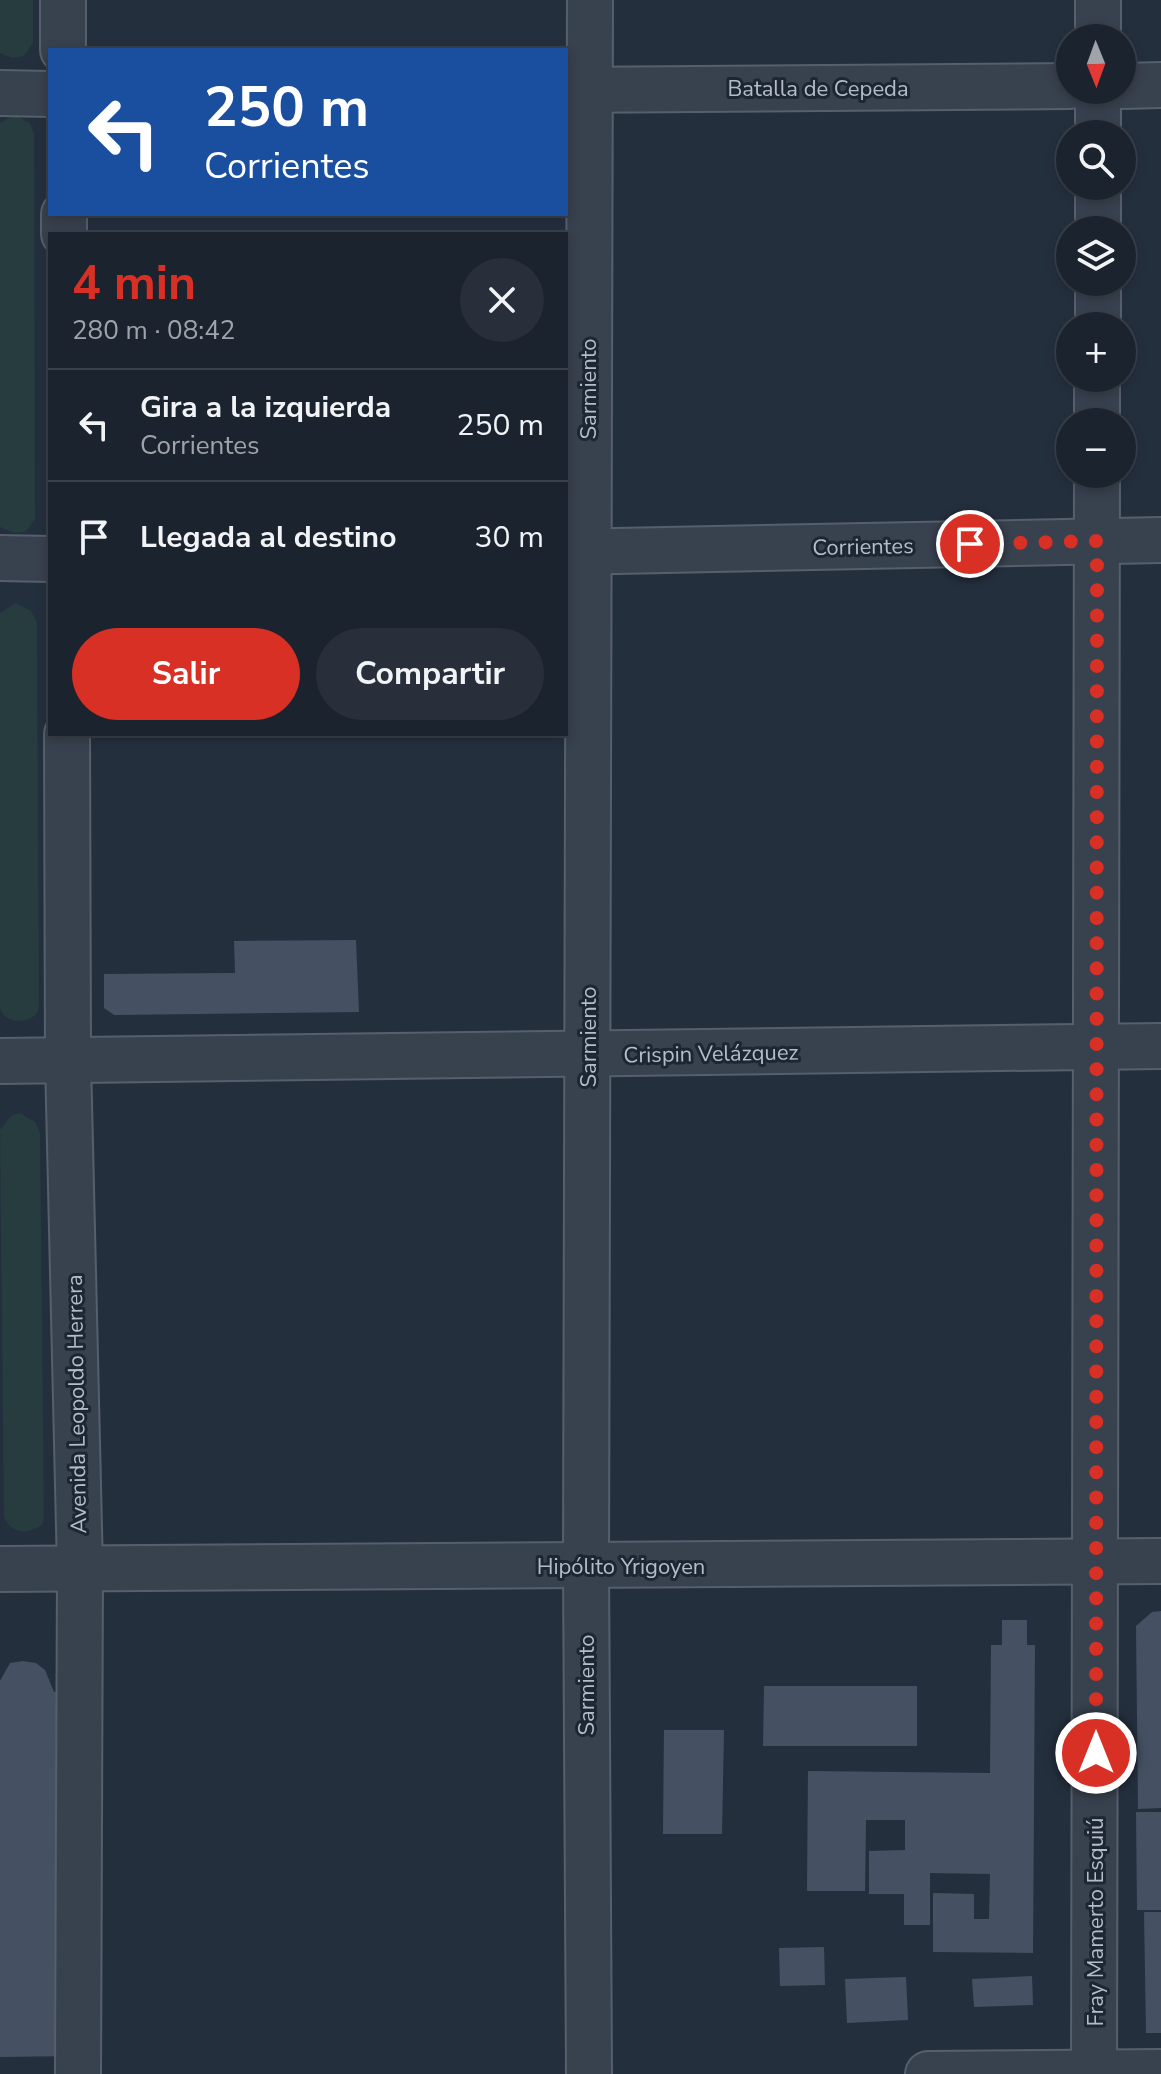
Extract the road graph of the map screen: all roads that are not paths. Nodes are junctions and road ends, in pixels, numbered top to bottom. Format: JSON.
{"nodes":[{"id":1,"x":63,"y":0,"type":"edge"},
{"id":2,"x":590,"y":0,"type":"edge"},
{"id":3,"x":1098,"y":0,"type":"edge"},
{"id":4,"x":1098,"y":24,"type":"edge"},
{"id":5,"x":63,"y":48,"type":"edge"},
{"id":6,"x":1161,"y":85,"type":"edge"},
{"id":7,"x":1056,"y":86,"type":"edge"},
{"id":8,"x":1136,"y":86,"type":"edge"},
{"id":9,"x":578,"y":90,"type":"edge"},
{"id":10,"x":0,"y":93,"type":"edge"},
{"id":11,"x":48,"y":94,"type":"edge"},
{"id":12,"x":1097,"y":488,"type":"edge"},
{"id":13,"x":1161,"y":540,"type":"edge"},
{"id":14,"x":1097,"y":541,"type":"junction"},
{"id":15,"x":577,"y":552,"type":"edge"},
{"id":16,"x":0,"y":558,"type":"edge"},
{"id":17,"x":48,"y":559,"type":"edge"},
{"id":18,"x":67,"y":736,"type":"edge"},
{"id":19,"x":1161,"y":1046,"type":"edge"},
{"id":20,"x":1096,"y":1047,"type":"junction"},
{"id":21,"x":588,"y":1054,"type":"junction"},
{"id":22,"x":68,"y":1060,"type":"junction"},
{"id":23,"x":0,"y":1061,"type":"edge"},
{"id":24,"x":1096,"y":1561,"type":"junction"},
{"id":25,"x":1161,"y":1561,"type":"edge"},
{"id":26,"x":586,"y":1566,"type":"junction"},
{"id":27,"x":0,"y":1569,"type":"edge"},
{"id":28,"x":80,"y":1570,"type":"junction"},
{"id":29,"x":1161,"y":2072,"type":"edge"},
{"id":30,"x":1094,"y":2073,"type":"edge"},
{"id":31,"x":78,"y":2074,"type":"edge"},
{"id":32,"x":589,"y":2074,"type":"edge"},
{"id":33,"x":928,"y":2074,"type":"edge"}],
"edges":[{"from":1,"to":5,"type":"street"},
{"from":2,"to":9,"type":"street","name":"Sarmiento"},
{"from":3,"to":4,"type":"street"},
{"from":6,"to":8,"type":"street"},
{"from":7,"to":9,"type":"street","name":"Batalla de Cepeda"},
{"from":9,"to":15,"type":"street","name":"Sarmiento"},
{"from":10,"to":11,"type":"street"},
{"from":12,"to":14,"type":"street","name":"Fray Mamerto Esquiú"},
{"from":13,"to":14,"type":"street","name":"Corrientes"},
{"from":14,"to":15,"type":"street","name":"Corrientes"},
{"from":14,"to":20,"type":"street","name":"Fray Mamerto Esquiú"},
{"from":15,"to":21,"type":"street","name":"Sarmiento"},
{"from":16,"to":17,"type":"street"},
{"from":18,"to":22,"type":"street","name":"Avenida Leopoldo Herrera"},
{"from":19,"to":20,"type":"street","name":"Crispin Velázquez"},
{"from":20,"to":21,"type":"street","name":"Crispin Velázquez"},
{"from":20,"to":24,"type":"street","name":"Fray Mamerto Esquiú"},
{"from":21,"to":22,"type":"street","name":"Crispin Velázquez"},
{"from":21,"to":26,"type":"street","name":"Sarmiento"},
{"from":22,"to":23,"type":"street","name":"Crispin Velázquez"},
{"from":22,"to":28,"type":"street","name":"Avenida Leopoldo Herrera"},
{"from":24,"to":25,"type":"street","name":"Hipólito Yrigoyen"},
{"from":24,"to":26,"type":"street","name":"Hipólito Yrigoyen"},
{"from":24,"to":30,"type":"street","name":"Fray Mamerto Esquiú"},
{"from":26,"to":28,"type":"street","name":"Hipólito Yrigoyen"},
{"from":26,"to":32,"type":"street","name":"Sarmiento"},
{"from":27,"to":28,"type":"street","name":"Hipólito Yrigoyen"},
{"from":28,"to":31,"type":"street","name":"Avenida Leopoldo Herrera"},
{"from":29,"to":30,"type":"street"},
{"from":30,"to":33,"type":"street"}]}
